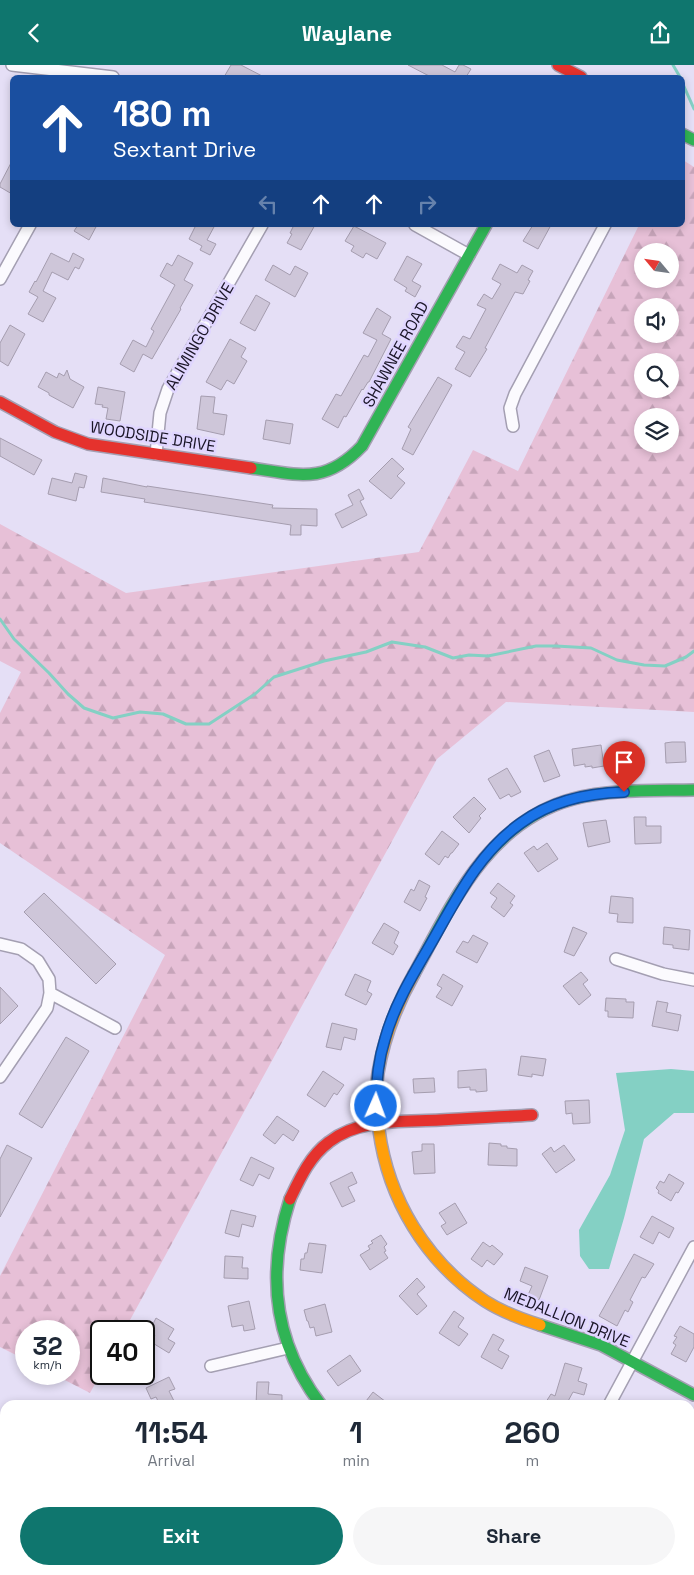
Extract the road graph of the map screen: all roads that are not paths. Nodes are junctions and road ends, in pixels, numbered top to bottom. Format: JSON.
{"nodes":[{"id":1,"x":12,"y":65,"type":"edge"},
{"id":2,"x":558,"y":65,"type":"edge"},
{"id":3,"x":91,"y":72,"type":"edge"},
{"id":4,"x":104,"y":75,"type":"edge"},
{"id":5,"x":568,"y":75,"type":"edge"},
{"id":6,"x":29,"y":227,"type":"edge"},
{"id":7,"x":261,"y":227,"type":"edge"},
{"id":8,"x":419,"y":227,"type":"edge"},
{"id":9,"x":485,"y":227,"type":"edge"},
{"id":10,"x":604,"y":227,"type":"edge"},
{"id":11,"x":469,"y":255,"type":"junction"},
{"id":12,"x":0,"y":279,"type":"edge"},
{"id":13,"x":0,"y":402,"type":"edge"},
{"id":14,"x":513,"y":426,"type":"dead end"},
{"id":15,"x":156,"y":454,"type":"junction"},
{"id":16,"x":310,"y":474,"type":"joint"},
{"id":17,"x":694,"y":790,"type":"edge"},
{"id":18,"x":0,"y":945,"type":"edge"},
{"id":19,"x":616,"y":959,"type":"dead end"},
{"id":20,"x":694,"y":980,"type":"edge"},
{"id":21,"x":50,"y":993,"type":"junction"},
{"id":22,"x":115,"y":1028,"type":"dead end"},
{"id":23,"x":0,"y":1077,"type":"edge"},
{"id":24,"x":532,"y":1115,"type":"dead end"},
{"id":25,"x":377,"y":1123,"type":"junction"},
{"id":26,"x":694,"y":1247,"type":"edge"},
{"id":27,"x":288,"y":1348,"type":"junction"},
{"id":28,"x":632,"y":1361,"type":"junction"},
{"id":29,"x":211,"y":1366,"type":"dead end"},
{"id":30,"x":694,"y":1395,"type":"edge"},
{"id":31,"x":318,"y":1400,"type":"edge"},
{"id":32,"x":612,"y":1400,"type":"edge"}],
"edges":[{"from":1,"to":3,"type":"street"},
{"from":2,"to":5,"type":"street"},
{"from":3,"to":4,"type":"street"},
{"from":6,"to":12,"type":"street"},
{"from":7,"to":15,"type":"street","name":"ALIMINGO DRIVE"},
{"from":8,"to":11,"type":"street"},
{"from":9,"to":11,"type":"street","name":"SHAWNEE ROAD"},
{"from":10,"to":14,"type":"street"},
{"from":11,"to":16,"type":"street","name":"SHAWNEE ROAD"},
{"from":13,"to":15,"type":"street","name":"WOODSIDE DRIVE"},
{"from":15,"to":16,"type":"street","name":"WOODSIDE DRIVE"},
{"from":17,"to":25,"type":"street","name":"MEDALLION DRIVE"},
{"from":18,"to":21,"type":"street"},
{"from":19,"to":20,"type":"street"},
{"from":21,"to":22,"type":"street"},
{"from":21,"to":23,"type":"street"},
{"from":24,"to":25,"type":"street"},
{"from":25,"to":27,"type":"street"},
{"from":25,"to":28,"type":"street","name":"MEDALLION DRIVE"},
{"from":26,"to":28,"type":"street"},
{"from":27,"to":29,"type":"street"},
{"from":27,"to":31,"type":"street"},
{"from":28,"to":30,"type":"street","name":"MEDALLION DRIVE"},
{"from":28,"to":32,"type":"street"}]}
